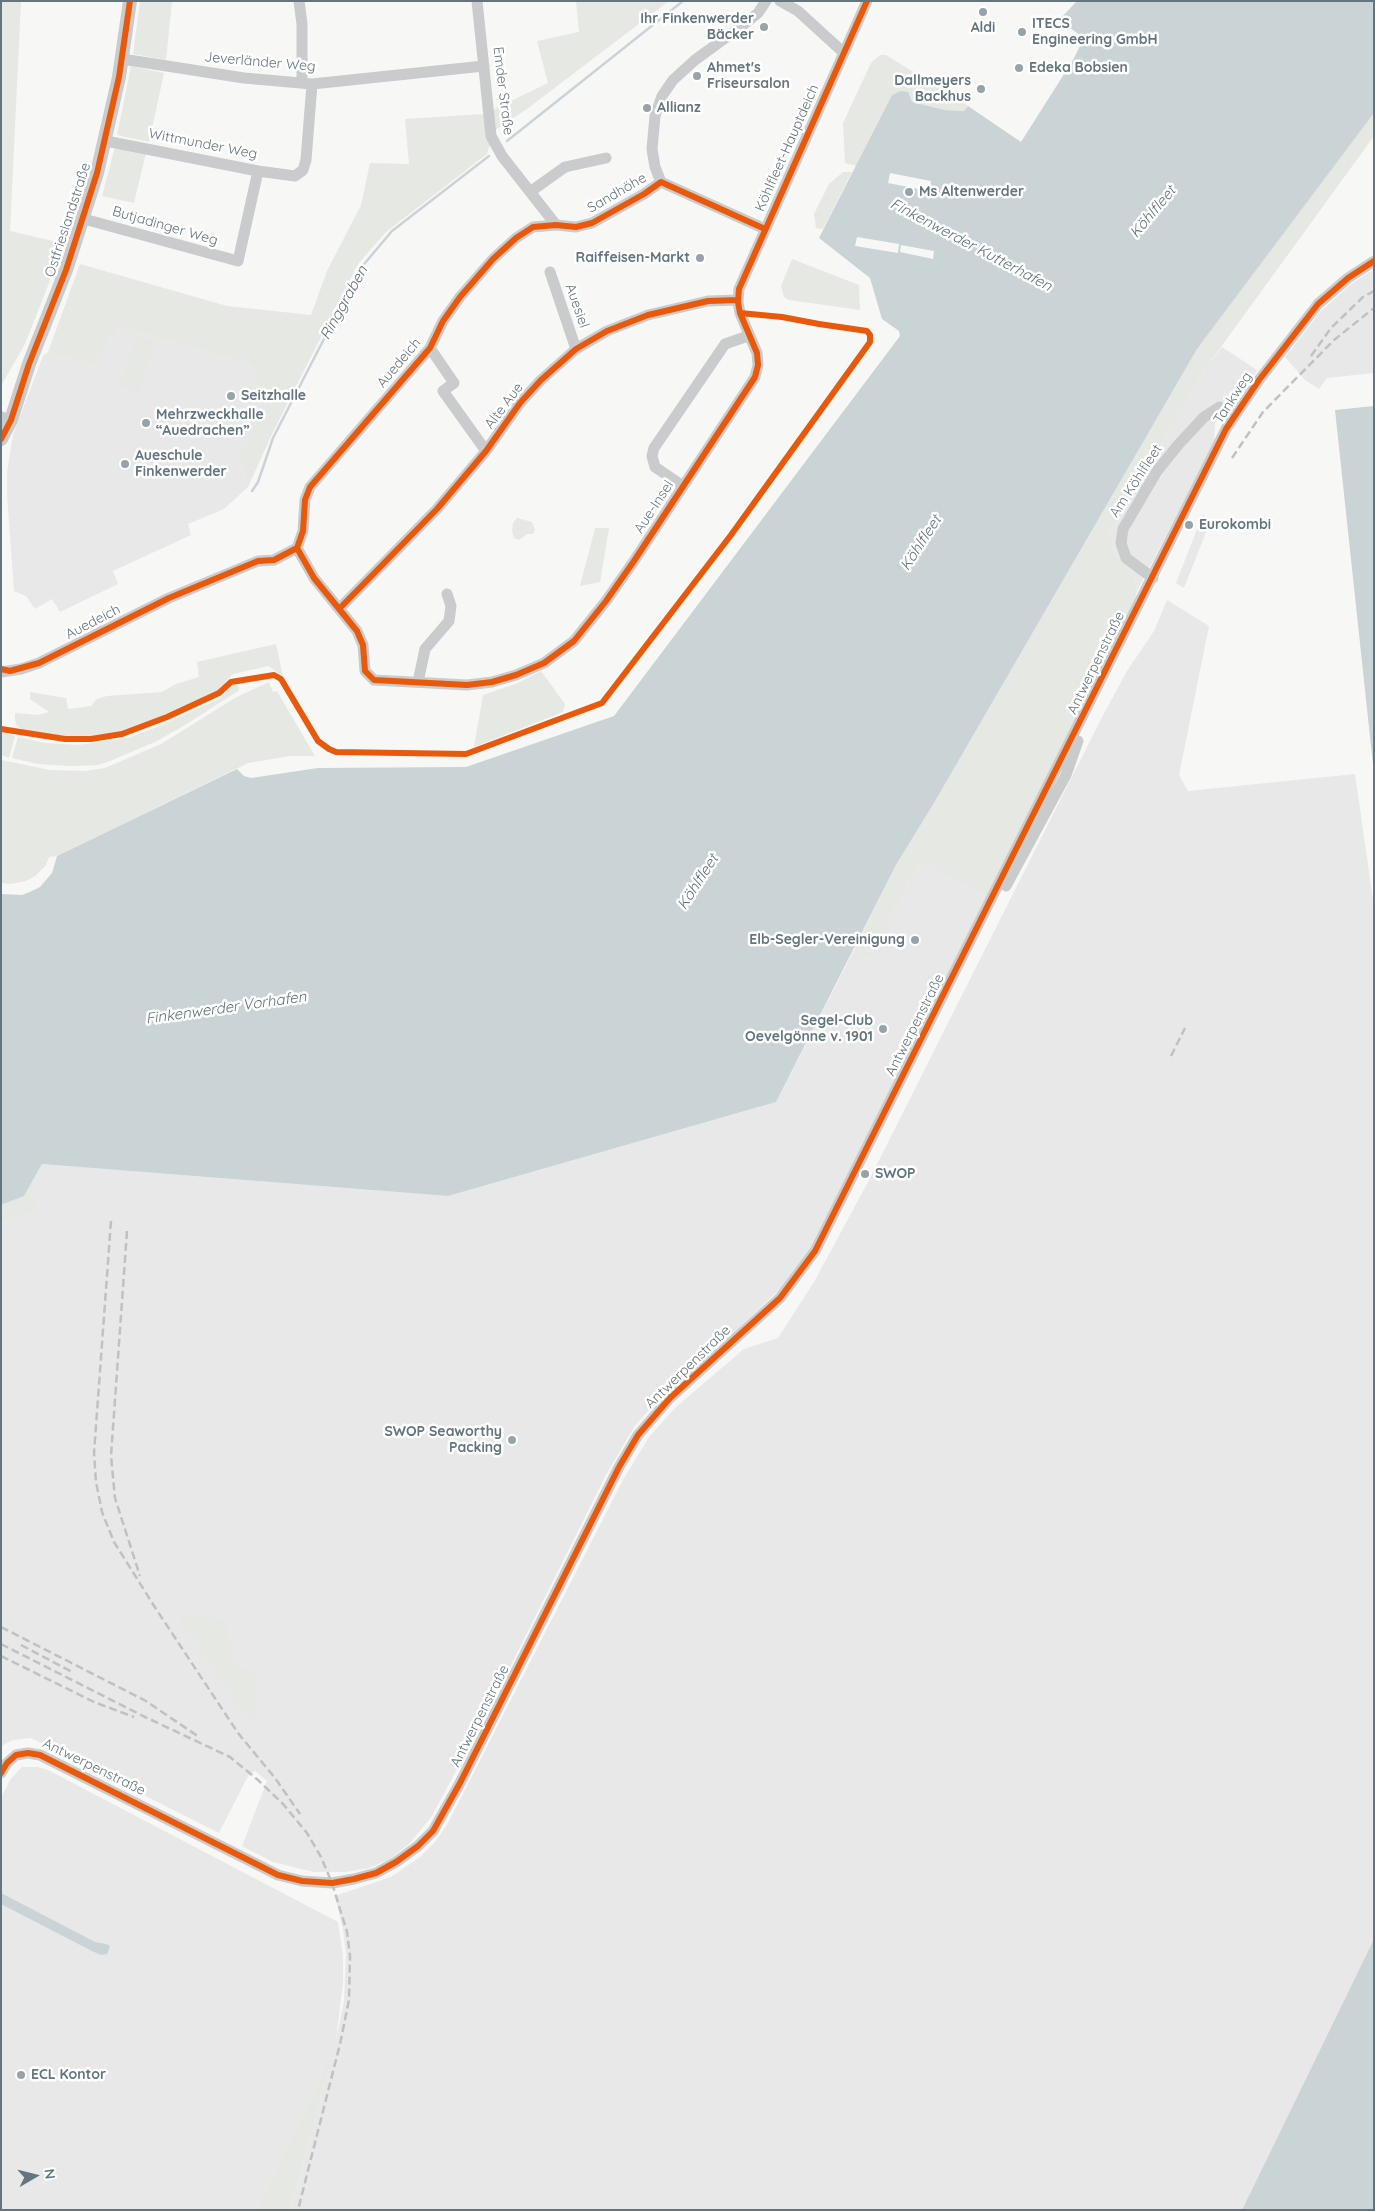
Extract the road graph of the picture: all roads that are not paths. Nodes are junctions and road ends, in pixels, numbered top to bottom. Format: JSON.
{"nodes":[{"id":1,"x":130,"y":1,"type":"edge"},
{"id":2,"x":299,"y":1,"type":"edge"},
{"id":3,"x":477,"y":1,"type":"edge"},
{"id":4,"x":766,"y":1,"type":"edge"},
{"id":5,"x":780,"y":1,"type":"edge"},
{"id":6,"x":867,"y":1,"type":"edge"},
{"id":7,"x":844,"y":53,"type":"junction"},
{"id":8,"x":122,"y":59,"type":"junction"},
{"id":9,"x":484,"y":66,"type":"junction"},
{"id":10,"x":307,"y":83,"type":"junction"},
{"id":11,"x":106,"y":141,"type":"junction"},
{"id":12,"x":606,"y":158,"type":"dead end"},
{"id":13,"x":258,"y":170,"type":"junction"},
{"id":14,"x":661,"y":182,"type":"junction"},
{"id":15,"x":530,"y":192,"type":"junction"},
{"id":16,"x":84,"y":219,"type":"junction"},
{"id":17,"x":556,"y":225,"type":"junction"},
{"id":18,"x":765,"y":229,"type":"junction"},
{"id":19,"x":1374,"y":261,"type":"edge"},
{"id":20,"x":550,"y":272,"type":"dead end"},
{"id":21,"x":738,"y":300,"type":"junction"},
{"id":22,"x":748,"y":336,"type":"junction"},
{"id":23,"x":430,"y":348,"type":"junction"},
{"id":24,"x":576,"y":349,"type":"junction"},
{"id":25,"x":29,"y":364,"type":"junction"},
{"id":26,"x":1220,"y":407,"type":"dead end"},
{"id":27,"x":1,"y":417,"type":"edge"},
{"id":28,"x":2,"y":435,"type":"edge"},
{"id":29,"x":486,"y":451,"type":"junction"},
{"id":30,"x":683,"y":486,"type":"junction"},
{"id":31,"x":297,"y":548,"type":"junction"},
{"id":32,"x":1153,"y":578,"type":"junction"},
{"id":33,"x":447,"y":594,"type":"dead end"},
{"id":34,"x":340,"y":608,"type":"junction"},
{"id":35,"x":4,"y":671,"type":"edge"},
{"id":36,"x":418,"y":682,"type":"junction"},
{"id":37,"x":1,"y":1773,"type":"edge"}],
"edges":[{"from":1,"to":8,"type":"street","name":"Ostfrieslandstraße"},
{"from":2,"to":10,"type":"street"},
{"from":3,"to":9,"type":"street","name":"Emder Straße"},
{"from":4,"to":14,"type":"street"},
{"from":5,"to":7,"type":"street"},
{"from":6,"to":7,"type":"street","name":"Köhlfleet-Hauptdeich"},
{"from":7,"to":18,"type":"street","name":"Köhlfleet-Hauptdeich"},
{"from":8,"to":10,"type":"street","name":"Jeverländer Weg"},
{"from":8,"to":11,"type":"street","name":"Ostfrieslandstraße"},
{"from":9,"to":10,"type":"street","name":"Jeverländer Weg"},
{"from":9,"to":15,"type":"street","name":"Emder Straße"},
{"from":10,"to":13,"type":"street","name":"Wittmunder Weg"},
{"from":11,"to":13,"type":"street","name":"Wittmunder Weg"},
{"from":11,"to":16,"type":"street","name":"Ostfrieslandstraße"},
{"from":12,"to":15,"type":"street"},
{"from":13,"to":16,"type":"street","name":"Butjadinger Weg"},
{"from":14,"to":17,"type":"street","name":"Sandhöhe"},
{"from":14,"to":18,"type":"street"},
{"from":15,"to":17,"type":"street","name":"Emder Straße"},
{"from":16,"to":25,"type":"street","name":"Ostfrieslandstraße"},
{"from":17,"to":23,"type":"street","name":"Auedeich"},
{"from":18,"to":21,"type":"street","name":"Köhlfleet-Hauptdeich"},
{"from":19,"to":32,"type":"street","name":"Tankweg"},
{"from":20,"to":24,"type":"street","name":"Auesiel"},
{"from":21,"to":22,"type":"street","name":"Köhlfleet-Hauptdeich"},
{"from":21,"to":24,"type":"street","name":"Alte Aue"},
{"from":22,"to":30,"type":"street","name":"Aue-Insel"},
{"from":22,"to":30,"type":"street","name":"Aue-Insel"},
{"from":23,"to":29,"type":"street"},
{"from":23,"to":31,"type":"street","name":"Auedeich"},
{"from":24,"to":29,"type":"street","name":"Alte Aue"},
{"from":25,"to":27,"type":"street","name":"Ostfrieslandstraße"},
{"from":25,"to":28,"type":"street","name":"Ostfrieslandstraße"},
{"from":26,"to":32,"type":"street","name":"Am Köhlfleet"},
{"from":27,"to":28,"type":"street","name":"Ostfrieslandstraße"},
{"from":29,"to":34,"type":"street","name":"Alte Aue"},
{"from":30,"to":36,"type":"street","name":"Aue-Insel"},
{"from":31,"to":34,"type":"street"},
{"from":31,"to":35,"type":"street","name":"Auedeich"},
{"from":32,"to":37,"type":"street","name":"Antwerpenstraße"},
{"from":33,"to":36,"type":"street"},
{"from":34,"to":36,"type":"street"}]}
